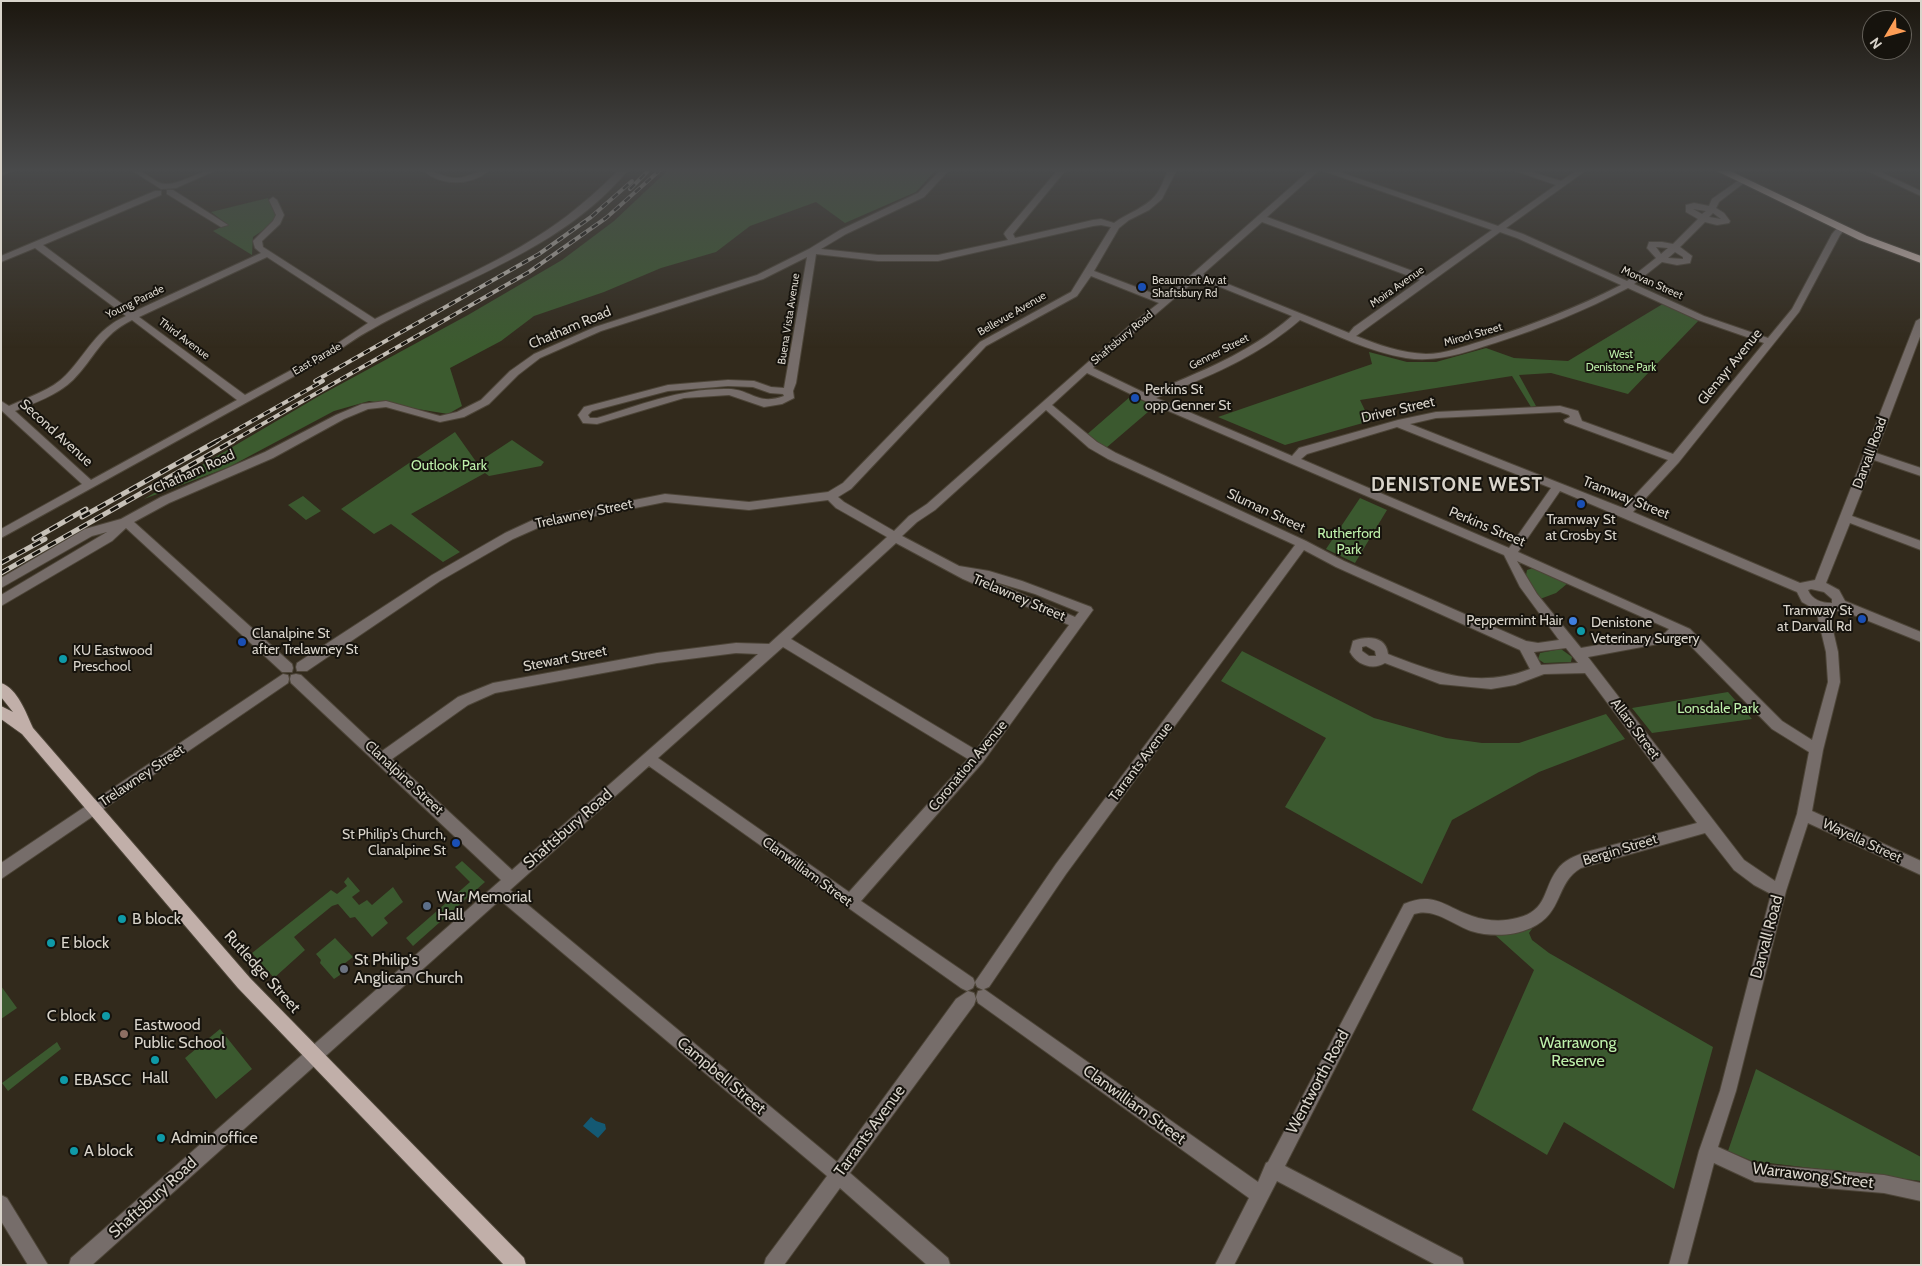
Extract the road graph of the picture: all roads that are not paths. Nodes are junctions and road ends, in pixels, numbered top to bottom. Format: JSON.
{"nodes":[{"id":1,"x":68,"y":230,"type":"edge"},
{"id":2,"x":267,"y":230,"type":"edge"},
{"id":3,"x":552,"y":230,"type":"edge"},
{"id":4,"x":847,"y":230,"type":"edge"},
{"id":5,"x":1011,"y":230,"type":"edge"},
{"id":6,"x":1063,"y":230,"type":"edge"},
{"id":7,"x":1114,"y":230,"type":"edge"},
{"id":8,"x":1246,"y":230,"type":"edge"},
{"id":9,"x":1292,"y":230,"type":"edge"},
{"id":10,"x":1497,"y":230,"type":"edge"},
{"id":11,"x":1502,"y":230,"type":"edge"},
{"id":12,"x":1691,"y":230,"type":"edge"},
{"id":13,"x":1840,"y":230,"type":"edge"},
{"id":14,"x":1847,"y":230,"type":"edge"},
{"id":15,"x":1858,"y":230,"type":"edge"},
{"id":16,"x":1013,"y":242,"type":"junction"},
{"id":17,"x":36,"y":244,"type":"junction"},
{"id":18,"x":1674,"y":248,"type":"junction"},
{"id":19,"x":812,"y":251,"type":"junction"},
{"id":20,"x":266,"y":254,"type":"junction"},
{"id":21,"x":1921,"y":256,"type":"edge"},
{"id":22,"x":1662,"y":258,"type":"junction"},
{"id":23,"x":1,"y":259,"type":"edge"},
{"id":24,"x":1921,"y":260,"type":"edge"},
{"id":25,"x":1088,"y":272,"type":"junction"},
{"id":26,"x":1196,"y":274,"type":"junction"},
{"id":27,"x":1426,"y":280,"type":"junction"},
{"id":28,"x":1628,"y":285,"type":"junction"},
{"id":29,"x":1166,"y":302,"type":"junction"},
{"id":30,"x":133,"y":316,"type":"junction"},
{"id":31,"x":1297,"y":317,"type":"junction"},
{"id":32,"x":1921,"y":321,"type":"edge"},
{"id":33,"x":374,"y":323,"type":"junction"},
{"id":34,"x":1350,"y":337,"type":"junction"},
{"id":35,"x":1770,"y":342,"type":"junction"},
{"id":36,"x":1086,"y":369,"type":"junction"},
{"id":37,"x":788,"y":391,"type":"junction"},
{"id":38,"x":1147,"y":398,"type":"junction"},
{"id":39,"x":244,"y":400,"type":"junction"},
{"id":40,"x":1046,"y":405,"type":"junction"},
{"id":41,"x":5,"y":407,"type":"edge"},
{"id":42,"x":1436,"y":416,"type":"junction"},
{"id":43,"x":1398,"y":423,"type":"junction"},
{"id":44,"x":1436,"y":439,"type":"junction"},
{"id":45,"x":1869,"y":455,"type":"junction"},
{"id":46,"x":1675,"y":459,"type":"junction"},
{"id":47,"x":1293,"y":461,"type":"junction"},
{"id":48,"x":1921,"y":472,"type":"edge"},
{"id":49,"x":90,"y":484,"type":"junction"},
{"id":50,"x":1558,"y":486,"type":"junction"},
{"id":51,"x":831,"y":496,"type":"junction"},
{"id":52,"x":1625,"y":513,"type":"junction"},
{"id":53,"x":1847,"y":518,"type":"junction"},
{"id":54,"x":126,"y":521,"type":"junction"},
{"id":55,"x":1,"y":534,"type":"edge"},
{"id":56,"x":897,"y":538,"type":"junction"},
{"id":57,"x":1302,"y":544,"type":"junction"},
{"id":58,"x":1921,"y":546,"type":"edge"},
{"id":59,"x":1510,"y":553,"type":"junction"},
{"id":60,"x":1,"y":584,"type":"edge"},
{"id":61,"x":1819,"y":585,"type":"junction"},
{"id":62,"x":1802,"y":589,"type":"junction"},
{"id":63,"x":1,"y":601,"type":"edge"},
{"id":64,"x":1839,"y":604,"type":"junction"},
{"id":65,"x":1821,"y":607,"type":"junction"},
{"id":66,"x":1078,"y":623,"type":"joint"},
{"id":67,"x":1677,"y":628,"type":"junction"},
{"id":68,"x":1921,"y":637,"type":"edge"},
{"id":69,"x":1568,"y":643,"type":"junction"},
{"id":70,"x":777,"y":645,"type":"junction"},
{"id":71,"x":1524,"y":646,"type":"junction"},
{"id":72,"x":1578,"y":654,"type":"junction"},
{"id":73,"x":1382,"y":657,"type":"dead end"},
{"id":74,"x":1589,"y":668,"type":"junction"},
{"id":75,"x":1538,"y":671,"type":"junction"},
{"id":76,"x":292,"y":673,"type":"junction"},
{"id":77,"x":1,"y":688,"type":"edge"},
{"id":78,"x":1,"y":711,"type":"edge"},
{"id":79,"x":28,"y":732,"type":"junction"},
{"id":80,"x":1816,"y":750,"type":"junction"},
{"id":81,"x":383,"y":758,"type":"junction"},
{"id":82,"x":648,"y":758,"type":"junction"},
{"id":83,"x":978,"y":758,"type":"junction"},
{"id":84,"x":95,"y":808,"type":"junction"},
{"id":85,"x":1804,"y":814,"type":"junction"},
{"id":86,"x":1708,"y":826,"type":"junction"},
{"id":87,"x":1921,"y":868,"type":"edge"},
{"id":88,"x":1,"y":872,"type":"edge"},
{"id":89,"x":511,"y":879,"type":"junction"},
{"id":90,"x":498,"y":890,"type":"junction"},
{"id":91,"x":1779,"y":891,"type":"junction"},
{"id":92,"x":850,"y":902,"type":"junction"},
{"id":93,"x":1417,"y":904,"type":"joint"},
{"id":94,"x":975,"y":990,"type":"junction"},
{"id":95,"x":313,"y":1055,"type":"junction"},
{"id":96,"x":1708,"y":1151,"type":"junction"},
{"id":97,"x":1272,"y":1169,"type":"junction"},
{"id":98,"x":839,"y":1175,"type":"junction"},
{"id":99,"x":1921,"y":1192,"type":"edge"},
{"id":100,"x":1259,"y":1194,"type":"junction"},
{"id":101,"x":1,"y":1204,"type":"edge"},
{"id":102,"x":39,"y":1265,"type":"edge"},
{"id":103,"x":78,"y":1265,"type":"edge"},
{"id":104,"x":517,"y":1265,"type":"edge"},
{"id":105,"x":773,"y":1265,"type":"edge"},
{"id":106,"x":941,"y":1265,"type":"edge"},
{"id":107,"x":1224,"y":1265,"type":"edge"},
{"id":108,"x":1455,"y":1265,"type":"edge"},
{"id":109,"x":1678,"y":1265,"type":"edge"}],
"edges":[{"from":1,"to":17,"type":"street"},
{"from":2,"to":20,"type":"street"},
{"from":3,"to":33,"type":"street","name":"East Parade"},
{"from":4,"to":19,"type":"street","name":"Chatham Road"},
{"from":5,"to":16,"type":"street"},
{"from":6,"to":16,"type":"street"},
{"from":7,"to":25,"type":"street","name":"Bellevue Avenue"},
{"from":8,"to":26,"type":"street","name":"Shaftsbury Road"},
{"from":9,"to":27,"type":"street"},
{"from":10,"to":27,"type":"street","name":"Moira Avenue"},
{"from":11,"to":28,"type":"street","name":"Morvan Street"},
{"from":12,"to":18,"type":"street","name":"Mirool Street"},
{"from":13,"to":35,"type":"street","name":"Glenayr Avenue"},
{"from":14,"to":24,"type":"highway"},
{"from":15,"to":21,"type":"highway"},
{"from":16,"to":19,"type":"street"},
{"from":17,"to":23,"type":"street"},
{"from":17,"to":30,"type":"street","name":"Third Avenue"},
{"from":18,"to":22,"type":"street","name":"Mirool Street"},
{"from":18,"to":22,"type":"street"},
{"from":18,"to":22,"type":"street"},
{"from":19,"to":37,"type":"street","name":"Buena Vista Avenue"},
{"from":19,"to":54,"type":"street","name":"Chatham Road"},
{"from":20,"to":30,"type":"street","name":"Young Parade"},
{"from":20,"to":33,"type":"street"},
{"from":22,"to":28,"type":"street","name":"Mirool Street"},
{"from":25,"to":29,"type":"street"},
{"from":25,"to":51,"type":"street","name":"Bellevue Avenue"},
{"from":26,"to":29,"type":"street","name":"Shaftsbury Road"},
{"from":26,"to":31,"type":"street","name":"Mirool Street"},
{"from":27,"to":34,"type":"street","name":"Moira Avenue"},
{"from":28,"to":34,"type":"street","name":"Mirool Street"},
{"from":28,"to":35,"type":"street","name":"Morvan Street"},
{"from":29,"to":36,"type":"street","name":"Shaftsbury Road"},
{"from":30,"to":39,"type":"street","name":"Third Avenue"},
{"from":30,"to":41,"type":"street","name":"Young Parade"},
{"from":31,"to":34,"type":"street","name":"Mirool Street"},
{"from":31,"to":38,"type":"street","name":"Genner Street"},
{"from":32,"to":45,"type":"street","name":"Darvall Road"},
{"from":33,"to":39,"type":"street","name":"East Parade"},
{"from":35,"to":46,"type":"street","name":"Glenayr Avenue"},
{"from":36,"to":38,"type":"street","name":"Perkins Street"},
{"from":36,"to":40,"type":"street","name":"Shaftsbury Road"},
{"from":37,"to":37,"type":"street"},
{"from":38,"to":47,"type":"street","name":"Perkins Street"},
{"from":39,"to":49,"type":"street","name":"East Parade"},
{"from":40,"to":56,"type":"street","name":"Shaftsbury Road"},
{"from":40,"to":57,"type":"street","name":"Sluman Street"},
{"from":41,"to":49,"type":"street","name":"Second Avenue"},
{"from":42,"to":43,"type":"street","name":"Driver Street"},
{"from":42,"to":44,"type":"street"},
{"from":42,"to":46,"type":"street","name":"Driver Street"},
{"from":43,"to":44,"type":"street","name":"Tramway Street"},
{"from":43,"to":47,"type":"street","name":"Driver Street"},
{"from":44,"to":50,"type":"street","name":"Tramway Street"},
{"from":45,"to":48,"type":"street"},
{"from":45,"to":53,"type":"street","name":"Darvall Road"},
{"from":46,"to":52,"type":"street","name":"Glenayr Avenue"},
{"from":47,"to":59,"type":"street","name":"Perkins Street"},
{"from":49,"to":55,"type":"street","name":"East Parade"},
{"from":50,"to":52,"type":"street","name":"Tramway Street"},
{"from":50,"to":59,"type":"street"},
{"from":51,"to":56,"type":"street","name":"Trelawney Street"},
{"from":51,"to":76,"type":"street","name":"Trelawney Street"},
{"from":52,"to":62,"type":"street","name":"Tramway Street"},
{"from":53,"to":58,"type":"street"},
{"from":53,"to":61,"type":"street","name":"Darvall Road"},
{"from":54,"to":60,"type":"street"},
{"from":54,"to":63,"type":"street","name":"Chatham Road"},
{"from":54,"to":76,"type":"street","name":"Clanalpine Street"},
{"from":56,"to":66,"type":"street","name":"Trelawney Street"},
{"from":56,"to":70,"type":"street","name":"Shaftsbury Road"},
{"from":57,"to":71,"type":"street","name":"Sluman Street"},
{"from":57,"to":94,"type":"street","name":"Tarrants Avenue"},
{"from":59,"to":67,"type":"street","name":"Perkins Street"},
{"from":59,"to":69,"type":"street","name":"Allars Street"},
{"from":61,"to":62,"type":"street"},
{"from":61,"to":64,"type":"street"},
{"from":62,"to":65,"type":"street"},
{"from":64,"to":65,"type":"street"},
{"from":64,"to":68,"type":"street"},
{"from":65,"to":80,"type":"street","name":"Darvall Road"},
{"from":66,"to":83,"type":"street","name":"Coronation Avenue"},
{"from":67,"to":72,"type":"street"},
{"from":67,"to":80,"type":"street","name":"Perkins Street"},
{"from":69,"to":71,"type":"street","name":"Sluman Street"},
{"from":69,"to":72,"type":"street","name":"Allars Street"},
{"from":70,"to":81,"type":"street","name":"Stewart Street"},
{"from":70,"to":82,"type":"street","name":"Shaftsbury Road"},
{"from":70,"to":83,"type":"street","name":"Stewart Street"},
{"from":71,"to":75,"type":"street"},
{"from":72,"to":74,"type":"street","name":"Allars Street"},
{"from":73,"to":75,"type":"street"},
{"from":74,"to":75,"type":"street"},
{"from":74,"to":86,"type":"street","name":"Allars Street"},
{"from":76,"to":81,"type":"street","name":"Clanalpine Street"},
{"from":76,"to":84,"type":"street","name":"Trelawney Street"},
{"from":77,"to":79,"type":"main road","name":"Rutledge Street"},
{"from":78,"to":79,"type":"main road"},
{"from":79,"to":84,"type":"main road","name":"Rutledge Street"},
{"from":80,"to":85,"type":"street","name":"Darvall Road"},
{"from":81,"to":89,"type":"street","name":"Clanalpine Street"},
{"from":82,"to":89,"type":"street","name":"Shaftsbury Road"},
{"from":82,"to":92,"type":"street","name":"Clanwilliam Street"},
{"from":83,"to":92,"type":"street","name":"Coronation Avenue"},
{"from":84,"to":88,"type":"street","name":"Trelawney Street"},
{"from":84,"to":95,"type":"main road","name":"Rutledge Street"},
{"from":85,"to":87,"type":"street","name":"Wayella Street"},
{"from":85,"to":91,"type":"street","name":"Darvall Road"},
{"from":86,"to":91,"type":"street","name":"Allars Street"},
{"from":86,"to":93,"type":"street","name":"Bergin Street"},
{"from":89,"to":90,"type":"street","name":"Shaftsbury Road"},
{"from":90,"to":95,"type":"street","name":"Shaftsbury Road"},
{"from":90,"to":98,"type":"street","name":"Campbell Street"},
{"from":91,"to":96,"type":"street","name":"Darvall Road"},
{"from":92,"to":94,"type":"street","name":"Clanwilliam Street"},
{"from":93,"to":97,"type":"street","name":"Wentworth Road"},
{"from":94,"to":98,"type":"street","name":"Tarrants Avenue"},
{"from":94,"to":100,"type":"street","name":"Clanwilliam Street"},
{"from":95,"to":103,"type":"street","name":"Shaftsbury Road"},
{"from":95,"to":104,"type":"main road","name":"Rutledge Street"},
{"from":96,"to":99,"type":"street","name":"Warrawong Street"},
{"from":96,"to":109,"type":"street","name":"Darvall Road"},
{"from":97,"to":100,"type":"street","name":"Wentworth Road"},
{"from":97,"to":108,"type":"street"},
{"from":98,"to":105,"type":"street","name":"Tarrants Avenue"},
{"from":98,"to":106,"type":"street","name":"Campbell Street"},
{"from":100,"to":107,"type":"street","name":"Wentworth Road"},
{"from":101,"to":102,"type":"street"}]}
